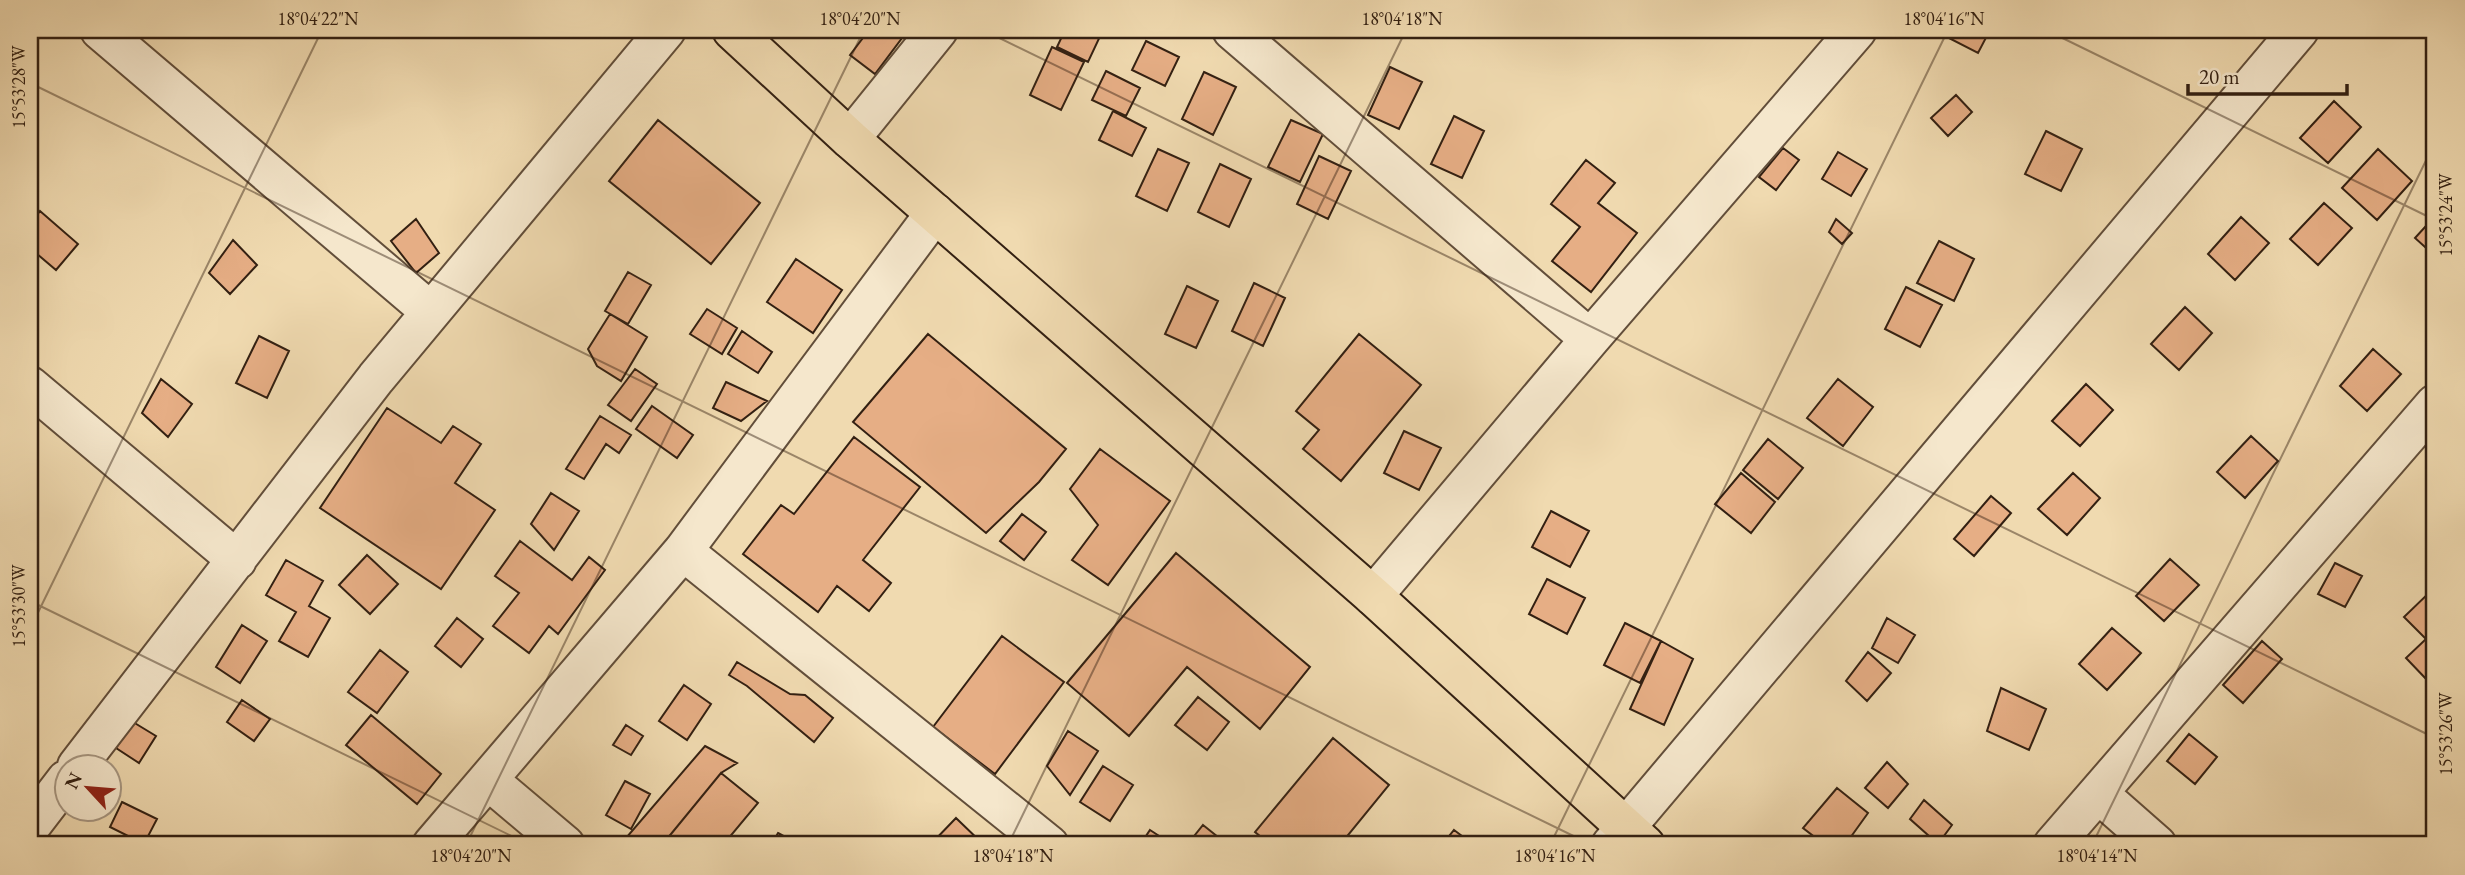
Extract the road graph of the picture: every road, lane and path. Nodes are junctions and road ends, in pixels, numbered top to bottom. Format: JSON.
{"nodes":[{"id":1,"x":100,"y":30,"type":"edge"},
{"id":2,"x":666,"y":30,"type":"edge"},
{"id":3,"x":732,"y":30,"type":"edge"},
{"id":4,"x":938,"y":30,"type":"edge"},
{"id":5,"x":1232,"y":30,"type":"edge"},
{"id":6,"x":1857,"y":30,"type":"edge"},
{"id":7,"x":2299,"y":30,"type":"edge"},
{"id":8,"x":850,"y":139,"type":"junction"},
{"id":9,"x":935,"y":213,"type":"junction"},
{"id":10,"x":431,"y":312,"type":"junction"},
{"id":11,"x":1590,"y":339,"type":"junction"},
{"id":12,"x":30,"y":386,"type":"edge"},
{"id":13,"x":2428,"y":427,"type":"edge"},
{"id":14,"x":682,"y":551,"type":"junction"},
{"id":15,"x":237,"y":560,"type":"junction"},
{"id":16,"x":1373,"y":596,"type":"junction"},
{"id":17,"x":88,"y":752,"type":"edge"},
{"id":18,"x":488,"y":780,"type":"junction"},
{"id":19,"x":2099,"y":794,"type":"junction"},
{"id":20,"x":52,"y":798,"type":"edge"},
{"id":21,"x":30,"y":827,"type":"edge"},
{"id":22,"x":30,"y":832,"type":"edge"},
{"id":23,"x":1627,"y":839,"type":"edge"},
{"id":24,"x":43,"y":845,"type":"edge"},
{"id":25,"x":432,"y":845,"type":"edge"},
{"id":26,"x":565,"y":845,"type":"edge"},
{"id":27,"x":1049,"y":845,"type":"edge"},
{"id":28,"x":2053,"y":845,"type":"edge"},
{"id":29,"x":2157,"y":845,"type":"edge"}],
"edges":[{"from":1,"to":10,"type":"street"},
{"from":2,"to":10,"type":"street"},
{"from":3,"to":8,"type":"main road"},
{"from":4,"to":8,"type":"street"},
{"from":5,"to":11,"type":"street"},
{"from":6,"to":11,"type":"street"},
{"from":7,"to":23,"type":"street"},
{"from":8,"to":9,"type":"main road"},
{"from":9,"to":14,"type":"street"},
{"from":9,"to":16,"type":"main road"},
{"from":10,"to":15,"type":"street"},
{"from":11,"to":16,"type":"street"},
{"from":12,"to":15,"type":"street"},
{"from":13,"to":19,"type":"street"},
{"from":14,"to":18,"type":"street"},
{"from":14,"to":27,"type":"street"},
{"from":15,"to":17,"type":"street"},
{"from":16,"to":23,"type":"main road"},
{"from":18,"to":25,"type":"street"},
{"from":18,"to":26,"type":"street"},
{"from":19,"to":28,"type":"street"},
{"from":19,"to":29,"type":"street"},
{"from":20,"to":21,"type":"street"},
{"from":22,"to":24,"type":"street"}]}
